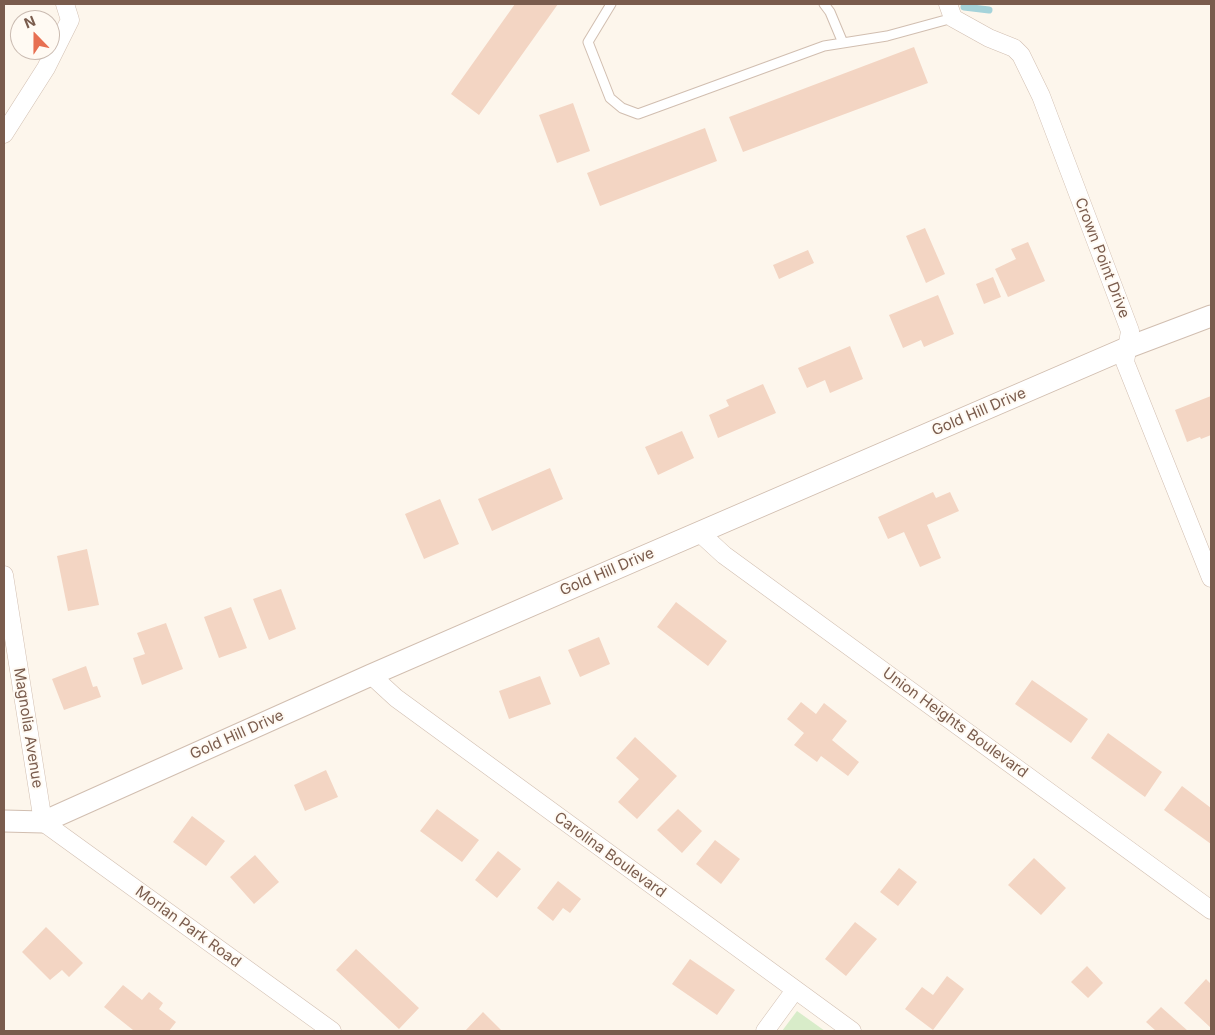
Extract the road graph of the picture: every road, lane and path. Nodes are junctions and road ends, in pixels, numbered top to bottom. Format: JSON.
{"nodes":[{"id":1,"x":611,"y":4,"type":"edge"},
{"id":2,"x":824,"y":4,"type":"edge"},
{"id":3,"x":66,"y":8,"type":"edge"},
{"id":4,"x":950,"y":11,"type":"edge"},
{"id":5,"x":843,"y":43,"type":"junction"},
{"id":6,"x":4,"y":134,"type":"edge"},
{"id":7,"x":1211,"y":316,"type":"edge"},
{"id":8,"x":1128,"y":347,"type":"junction"},
{"id":9,"x":700,"y":532,"type":"junction"},
{"id":10,"x":4,"y":574,"type":"edge"},
{"id":11,"x":1211,"y":578,"type":"edge"},
{"id":12,"x":371,"y":675,"type":"junction"},
{"id":13,"x":4,"y":821,"type":"edge"},
{"id":14,"x":44,"y":822,"type":"junction"},
{"id":15,"x":1211,"y":910,"type":"edge"},
{"id":16,"x":795,"y":990,"type":"junction"},
{"id":17,"x":332,"y":1031,"type":"edge"},
{"id":18,"x":765,"y":1031,"type":"edge"},
{"id":19,"x":852,"y":1031,"type":"edge"}],
"edges":[{"from":1,"to":5,"type":"lane"},
{"from":2,"to":5,"type":"lane"},
{"from":3,"to":6,"type":"street"},
{"from":4,"to":5,"type":"lane"},
{"from":4,"to":8,"type":"street","name":"Crown Point Drive"},
{"from":7,"to":8,"type":"street","name":"Gold Hill Drive"},
{"from":8,"to":9,"type":"street","name":"Gold Hill Drive"},
{"from":8,"to":11,"type":"street","name":"Crown Point Drive"},
{"from":9,"to":12,"type":"street","name":"Gold Hill Drive"},
{"from":9,"to":15,"type":"street","name":"Union Heights Boulevard"},
{"from":10,"to":14,"type":"street","name":"Magnolia Avenue"},
{"from":12,"to":14,"type":"street","name":"Gold Hill Drive"},
{"from":12,"to":16,"type":"street","name":"Carolina Boulevard"},
{"from":13,"to":14,"type":"street","name":"Gold Hill Drive"},
{"from":14,"to":17,"type":"street","name":"Morlan Park Road"},
{"from":16,"to":18,"type":"street"},
{"from":16,"to":19,"type":"street","name":"Carolina Boulevard"}]}
